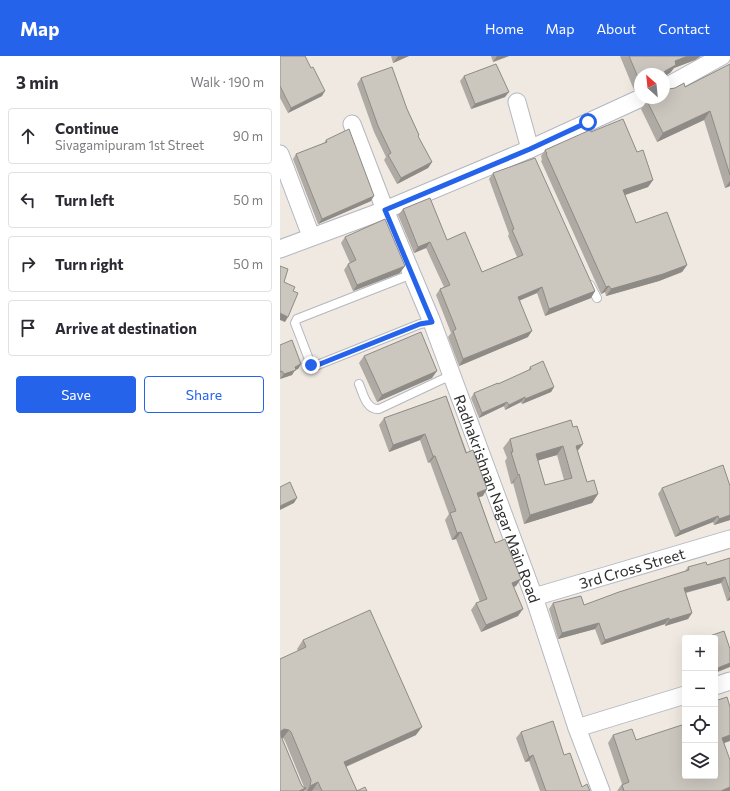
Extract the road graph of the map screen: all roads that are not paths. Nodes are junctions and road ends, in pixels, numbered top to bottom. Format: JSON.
{"nodes":[{"id":1,"x":722,"y":56,"type":"edge"},
{"id":2,"x":670,"y":85,"type":"edge"},
{"id":3,"x":634,"y":101,"type":"edge"},
{"id":4,"x":517,"y":102,"type":"dead end"},
{"id":5,"x":352,"y":124,"type":"dead end"},
{"id":6,"x":531,"y":152,"type":"junction"},
{"id":7,"x":280,"y":154,"type":"edge"},
{"id":8,"x":385,"y":210,"type":"junction"},
{"id":9,"x":311,"y":236,"type":"junction"},
{"id":10,"x":280,"y":249,"type":"edge"},
{"id":11,"x":412,"y":274,"type":"junction"},
{"id":12,"x":587,"y":278,"type":"edge"},
{"id":13,"x":597,"y":298,"type":"dead end"},
{"id":14,"x":432,"y":322,"type":"junction"},
{"id":15,"x":452,"y":376,"type":"junction"},
{"id":16,"x":359,"y":384,"type":"dead end"},
{"id":17,"x":730,"y":539,"type":"edge"},
{"id":18,"x":534,"y":597,"type":"junction"},
{"id":19,"x":730,"y":681,"type":"edge"},
{"id":20,"x":718,"y":685,"type":"edge"},
{"id":21,"x":682,"y":696,"type":"edge"},
{"id":22,"x":577,"y":728,"type":"junction"},
{"id":23,"x":601,"y":791,"type":"edge"}],
"edges":[{"from":1,"to":2,"type":"street"},
{"from":3,"to":6,"type":"street"},
{"from":4,"to":6,"type":"street"},
{"from":5,"to":8,"type":"street","name":"Radhakrishnan Nagar Main Road"},
{"from":6,"to":8,"type":"street"},
{"from":7,"to":9,"type":"street"},
{"from":8,"to":9,"type":"street"},
{"from":8,"to":11,"type":"street","name":"Radhakrishnan Nagar Main Road"},
{"from":9,"to":10,"type":"street"},
{"from":11,"to":14,"type":"street","name":"Radhakrishnan Nagar Main Road"},
{"from":11,"to":14,"type":"lane"},
{"from":12,"to":13,"type":"lane"},
{"from":14,"to":15,"type":"street","name":"Radhakrishnan Nagar Main Road"},
{"from":15,"to":16,"type":"lane"},
{"from":15,"to":18,"type":"street","name":"Radhakrishnan Nagar Main Road"},
{"from":17,"to":18,"type":"street","name":"3rd Cross Street"},
{"from":18,"to":22,"type":"street","name":"Radhakrishnan Nagar Main Road"},
{"from":19,"to":20,"type":"street"},
{"from":21,"to":22,"type":"street"},
{"from":22,"to":23,"type":"street","name":"Radhakrishnan Nagar Main Road"}]}
